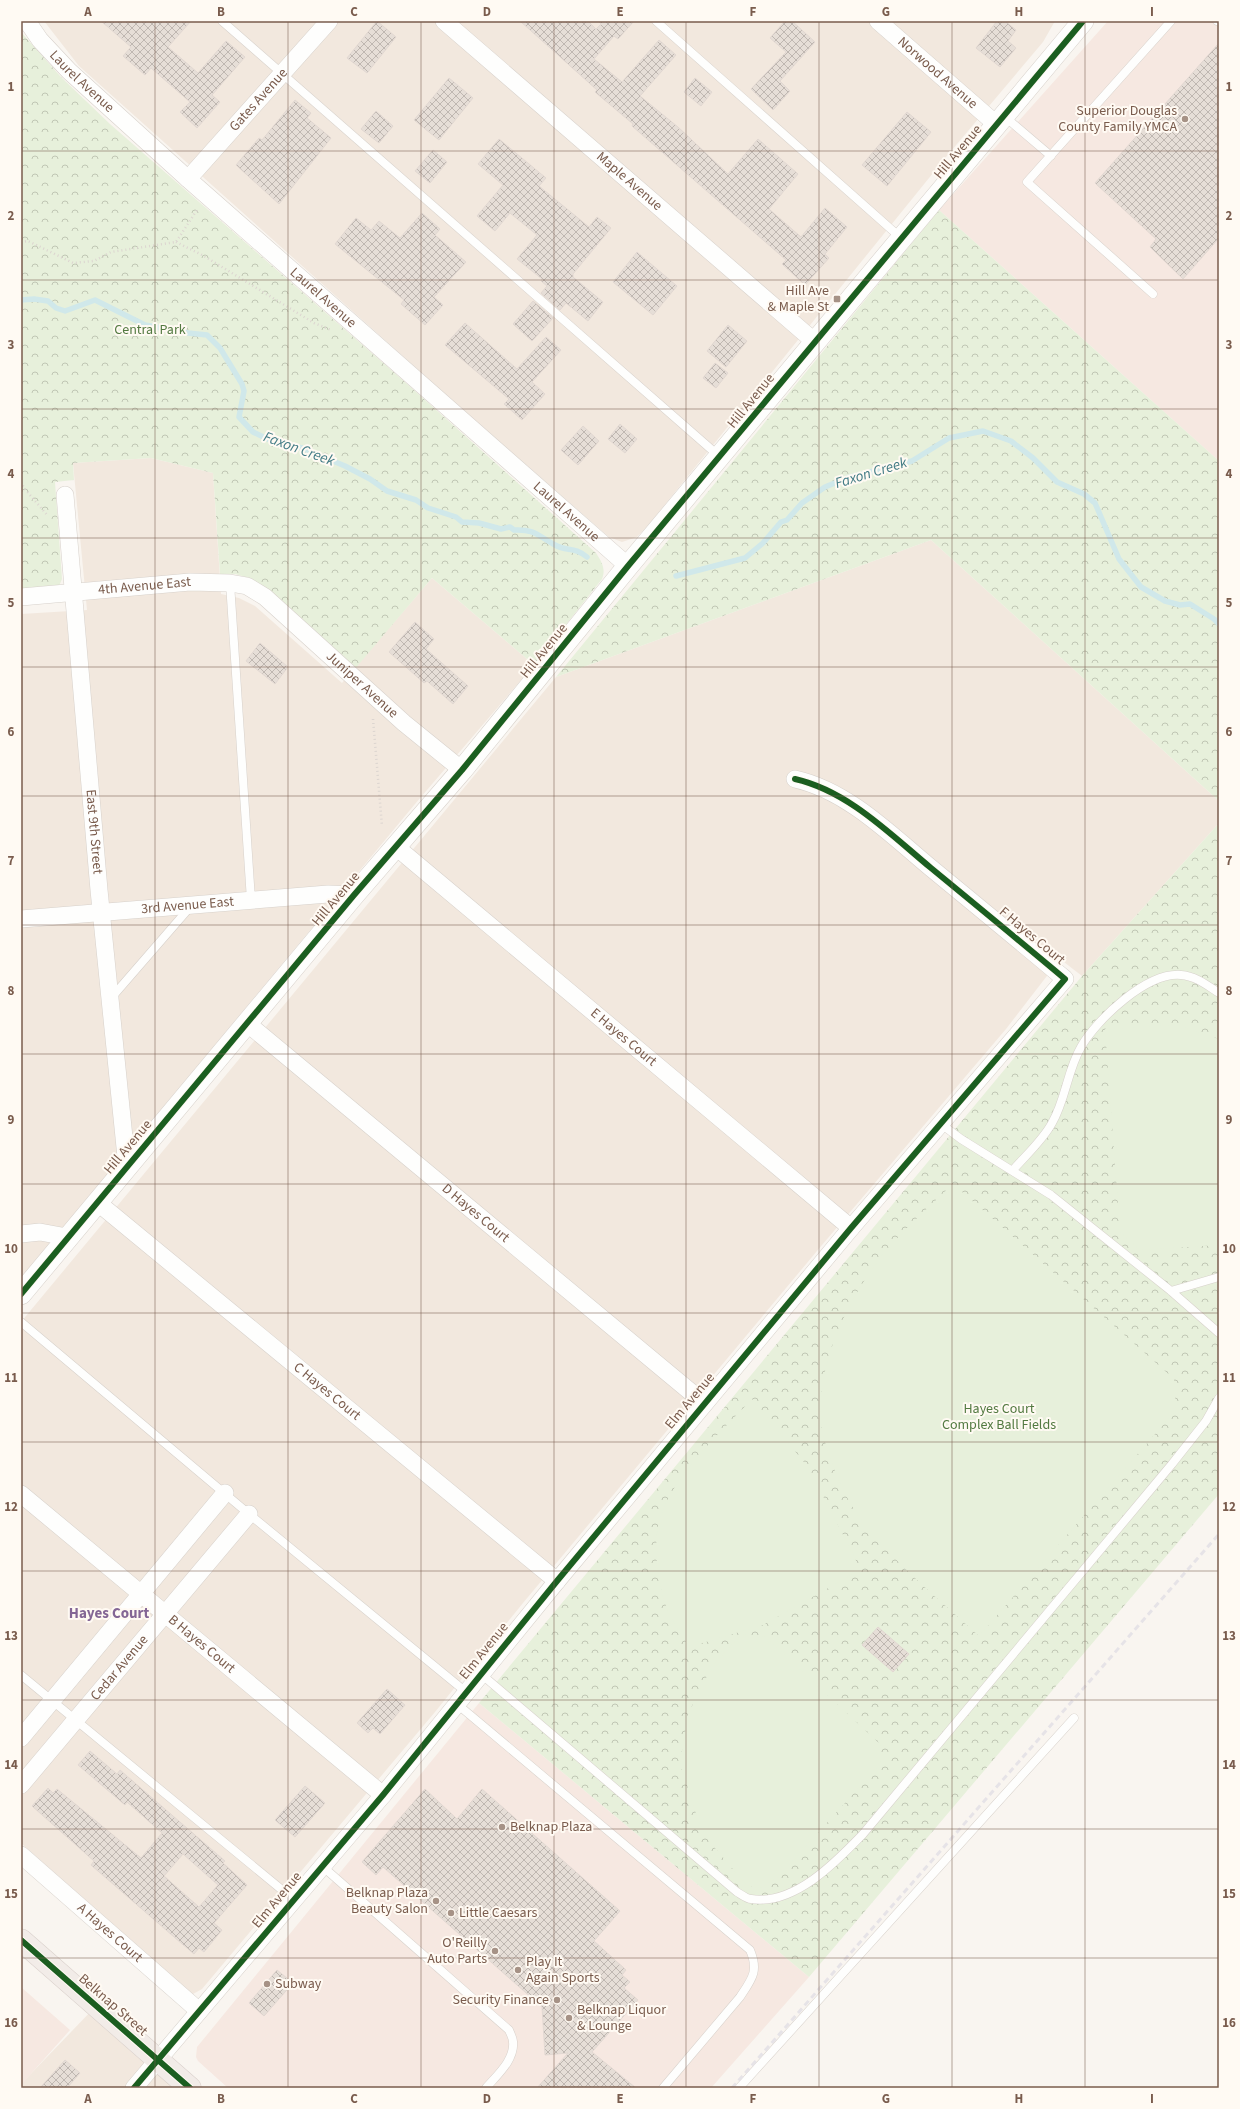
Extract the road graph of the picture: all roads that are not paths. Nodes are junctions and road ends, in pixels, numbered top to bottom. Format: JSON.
{"nodes":[{"id":1,"x":27,"y":21,"type":"edge"},
{"id":2,"x":222,"y":21,"type":"edge"},
{"id":3,"x":329,"y":21,"type":"edge"},
{"id":4,"x":444,"y":21,"type":"edge"},
{"id":5,"x":656,"y":21,"type":"edge"},
{"id":6,"x":878,"y":21,"type":"edge"},
{"id":7,"x":1083,"y":21,"type":"edge"},
{"id":8,"x":1171,"y":21,"type":"edge"},
{"id":9,"x":283,"y":73,"type":"junction"},
{"id":10,"x":1000,"y":120,"type":"junction"},
{"id":11,"x":1051,"y":156,"type":"junction"},
{"id":12,"x":195,"y":185,"type":"junction"},
{"id":13,"x":901,"y":238,"type":"junction"},
{"id":14,"x":1153,"y":294,"type":"dead end"},
{"id":15,"x":815,"y":342,"type":"junction"},
{"id":16,"x":721,"y":457,"type":"junction"},
{"id":17,"x":65,"y":495,"type":"dead end"},
{"id":18,"x":628,"y":566,"type":"junction"},
{"id":19,"x":230,"y":582,"type":"junction"},
{"id":20,"x":73,"y":593,"type":"junction"},
{"id":21,"x":21,"y":597,"type":"edge"},
{"id":22,"x":265,"y":597,"type":"joint"},
{"id":23,"x":462,"y":770,"type":"junction"},
{"id":24,"x":795,"y":779,"type":"dead end"},
{"id":25,"x":396,"y":846,"type":"junction"},
{"id":26,"x":354,"y":895,"type":"junction"},
{"id":27,"x":250,"y":900,"type":"junction"},
{"id":28,"x":192,"y":904,"type":"junction"},
{"id":29,"x":102,"y":913,"type":"junction"},
{"id":30,"x":21,"y":919,"type":"edge"},
{"id":31,"x":1219,"y":993,"type":"edge"},
{"id":32,"x":110,"y":999,"type":"junction"},
{"id":33,"x":248,"y":1024,"type":"junction"},
{"id":34,"x":941,"y":1124,"type":"junction"},
{"id":35,"x":127,"y":1168,"type":"junction"},
{"id":36,"x":1013,"y":1170,"type":"junction"},
{"id":37,"x":97,"y":1202,"type":"junction"},
{"id":38,"x":851,"y":1228,"type":"junction"},
{"id":39,"x":21,"y":1234,"type":"edge"},
{"id":40,"x":68,"y":1237,"type":"junction"},
{"id":41,"x":1219,"y":1277,"type":"edge"},
{"id":42,"x":1171,"y":1291,"type":"junction"},
{"id":43,"x":21,"y":1294,"type":"edge"},
{"id":44,"x":21,"y":1322,"type":"edge"},
{"id":45,"x":1219,"y":1333,"type":"edge"},
{"id":46,"x":1219,"y":1398,"type":"edge"},
{"id":47,"x":704,"y":1403,"type":"junction"},
{"id":48,"x":225,"y":1493,"type":"junction"},
{"id":49,"x":21,"y":1494,"type":"edge"},
{"id":50,"x":249,"y":1514,"type":"junction"},
{"id":51,"x":557,"y":1581,"type":"junction"},
{"id":52,"x":142,"y":1594,"type":"junction"},
{"id":53,"x":165,"y":1613,"type":"junction"},
{"id":54,"x":481,"y":1674,"type":"junction"},
{"id":55,"x":21,"y":1675,"type":"edge"},
{"id":56,"x":462,"y":1698,"type":"junction"},
{"id":57,"x":52,"y":1701,"type":"junction"},
{"id":58,"x":1074,"y":1718,"type":"dead end"},
{"id":59,"x":75,"y":1720,"type":"junction"},
{"id":60,"x":21,"y":1738,"type":"edge"},
{"id":61,"x":21,"y":1785,"type":"edge"},
{"id":62,"x":383,"y":1795,"type":"junction"},
{"id":63,"x":21,"y":1855,"type":"edge"},
{"id":64,"x":322,"y":1866,"type":"junction"},
{"id":65,"x":293,"y":1899,"type":"junction"},
{"id":66,"x":21,"y":1940,"type":"edge"},
{"id":67,"x":199,"y":2011,"type":"junction"},
{"id":68,"x":158,"y":2060,"type":"junction"},
{"id":69,"x":134,"y":2088,"type":"edge"},
{"id":70,"x":190,"y":2088,"type":"edge"},
{"id":71,"x":486,"y":2088,"type":"edge"},
{"id":72,"x":663,"y":2088,"type":"edge"},
{"id":73,"x":739,"y":2088,"type":"edge"}],
"edges":[{"from":1,"to":12,"type":"street","name":"Laurel Avenue"},
{"from":2,"to":9,"type":"lane"},
{"from":3,"to":9,"type":"street","name":"Gates Avenue"},
{"from":4,"to":15,"type":"street","name":"Maple Avenue"},
{"from":5,"to":13,"type":"lane"},
{"from":6,"to":10,"type":"street","name":"Norwood Avenue"},
{"from":7,"to":10,"type":"street","name":"Hill Avenue"},
{"from":8,"to":11,"type":"lane"},
{"from":9,"to":12,"type":"street","name":"Gates Avenue"},
{"from":9,"to":16,"type":"lane"},
{"from":10,"to":11,"type":"lane"},
{"from":10,"to":13,"type":"street","name":"Hill Avenue"},
{"from":11,"to":14,"type":"lane"},
{"from":12,"to":18,"type":"street","name":"Laurel Avenue"},
{"from":13,"to":15,"type":"street","name":"Hill Avenue"},
{"from":15,"to":16,"type":"street","name":"Hill Avenue"},
{"from":16,"to":18,"type":"street","name":"Hill Avenue"},
{"from":17,"to":20,"type":"street","name":"East 9th Street"},
{"from":18,"to":23,"type":"street","name":"Hill Avenue"},
{"from":19,"to":20,"type":"street","name":"4th Avenue East"},
{"from":19,"to":22,"type":"street","name":"4th Avenue East"},
{"from":19,"to":27,"type":"lane"},
{"from":20,"to":21,"type":"street","name":"4th Avenue East"},
{"from":20,"to":29,"type":"street","name":"East 9th Street"},
{"from":22,"to":23,"type":"street","name":"Juniper Avenue"},
{"from":23,"to":25,"type":"street","name":"Hill Avenue"},
{"from":24,"to":34,"type":"street","name":"F Hayes Court"},
{"from":25,"to":26,"type":"street","name":"Hill Avenue"},
{"from":25,"to":38,"type":"street","name":"E Hayes Court"},
{"from":26,"to":27,"type":"street","name":"3rd Avenue East"},
{"from":26,"to":33,"type":"street","name":"Hill Avenue"},
{"from":27,"to":28,"type":"street","name":"3rd Avenue East"},
{"from":28,"to":29,"type":"street","name":"3rd Avenue East"},
{"from":28,"to":32,"type":"lane"},
{"from":29,"to":30,"type":"street","name":"3rd Avenue East"},
{"from":29,"to":32,"type":"street","name":"East 9th Street"},
{"from":31,"to":36,"type":"lane"},
{"from":32,"to":35,"type":"street","name":"East 9th Street"},
{"from":33,"to":35,"type":"street","name":"Hill Avenue"},
{"from":33,"to":47,"type":"street","name":"D Hayes Court"},
{"from":34,"to":36,"type":"lane"},
{"from":34,"to":38,"type":"street","name":"F Hayes Court"},
{"from":35,"to":37,"type":"street","name":"Hill Avenue"},
{"from":36,"to":42,"type":"lane"},
{"from":37,"to":40,"type":"street","name":"Hill Avenue"},
{"from":37,"to":51,"type":"street","name":"C Hayes Court"},
{"from":38,"to":47,"type":"street","name":"Elm Avenue"},
{"from":39,"to":40,"type":"street"},
{"from":40,"to":43,"type":"street","name":"Hill Avenue"},
{"from":41,"to":42,"type":"lane"},
{"from":42,"to":45,"type":"lane"},
{"from":44,"to":48,"type":"lane"},
{"from":46,"to":54,"type":"lane"},
{"from":47,"to":51,"type":"street","name":"Elm Avenue"},
{"from":48,"to":50,"type":"lane"},
{"from":48,"to":52,"type":"street","name":"Cedar Avenue"},
{"from":49,"to":52,"type":"street","name":"B Hayes Court"},
{"from":50,"to":53,"type":"street","name":"Cedar Avenue"},
{"from":50,"to":56,"type":"lane"},
{"from":51,"to":54,"type":"street","name":"Elm Avenue"},
{"from":52,"to":53,"type":"street","name":"B Hayes Court"},
{"from":52,"to":57,"type":"street","name":"Cedar Avenue"},
{"from":53,"to":59,"type":"street","name":"Cedar Avenue"},
{"from":53,"to":62,"type":"street","name":"B Hayes Court"},
{"from":54,"to":56,"type":"street","name":"Elm Avenue"},
{"from":55,"to":57,"type":"lane"},
{"from":56,"to":62,"type":"street","name":"Elm Avenue"},
{"from":56,"to":72,"type":"lane"},
{"from":57,"to":59,"type":"lane"},
{"from":57,"to":60,"type":"street","name":"Cedar Avenue"},
{"from":58,"to":73,"type":"lane"},
{"from":59,"to":61,"type":"street","name":"Cedar Avenue"},
{"from":59,"to":65,"type":"lane"},
{"from":62,"to":64,"type":"street","name":"Elm Avenue"},
{"from":63,"to":67,"type":"street","name":"A Hayes Court"},
{"from":64,"to":65,"type":"street","name":"Elm Avenue"},
{"from":64,"to":71,"type":"lane"},
{"from":65,"to":67,"type":"street","name":"Elm Avenue"},
{"from":66,"to":68,"type":"highway","name":"Belknap Street"},
{"from":67,"to":68,"type":"street","name":"Elm Avenue"},
{"from":68,"to":69,"type":"street","name":"Elm Avenue"},
{"from":68,"to":70,"type":"highway","name":"Belknap Street"}]}
